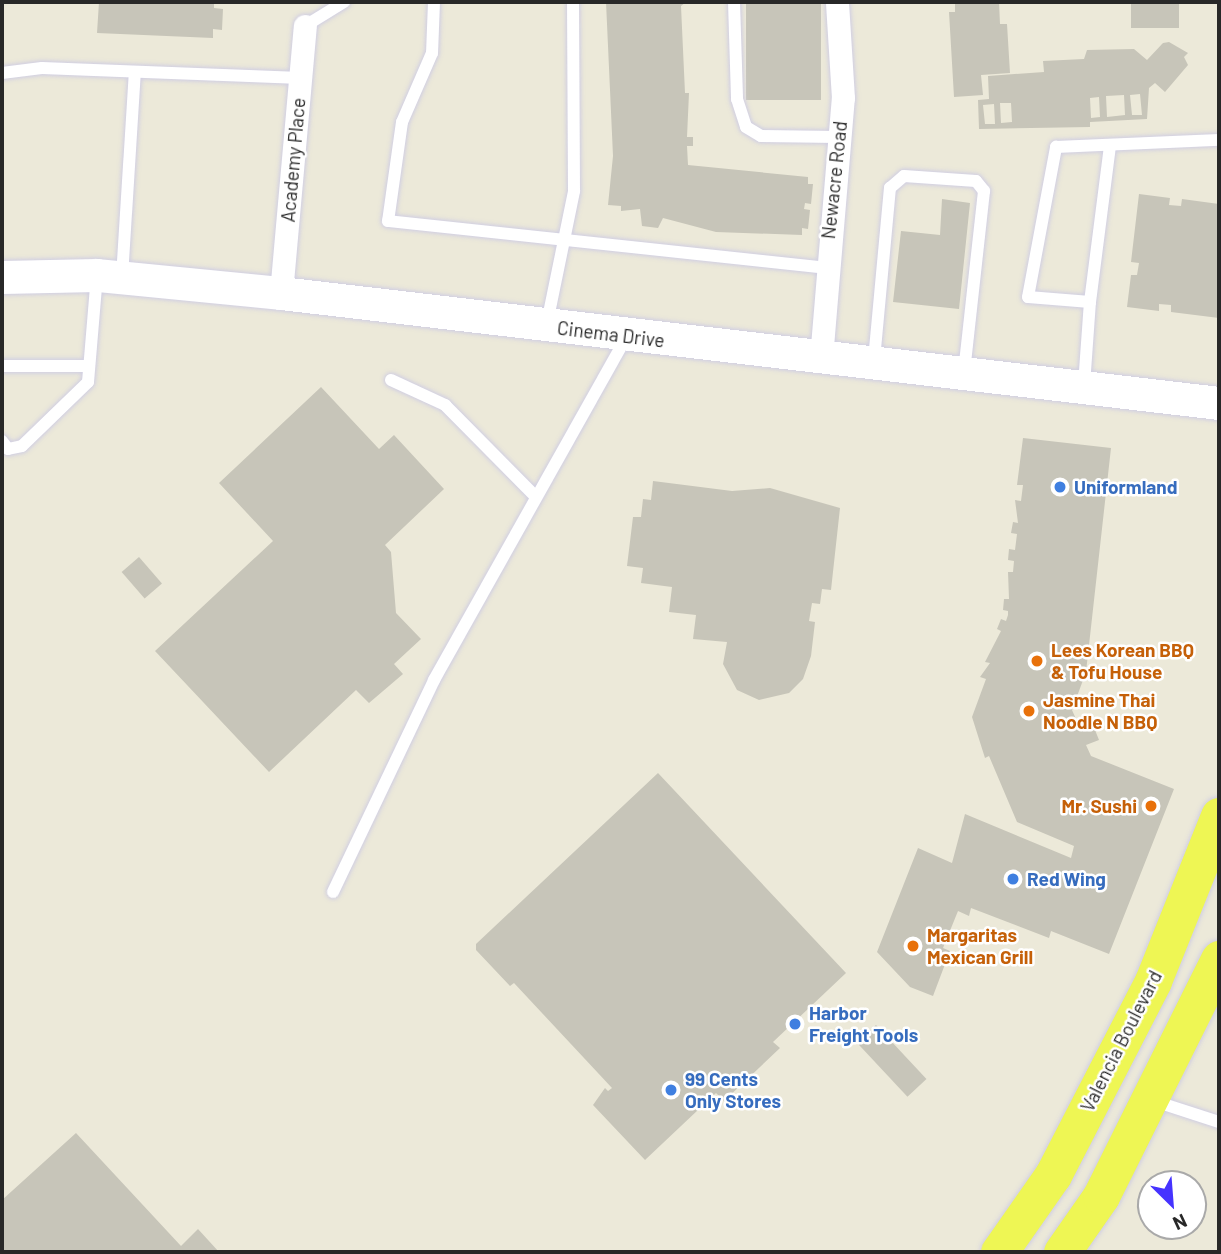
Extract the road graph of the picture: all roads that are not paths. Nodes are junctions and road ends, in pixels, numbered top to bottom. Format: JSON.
{"nodes":[{"id":1,"x":344,"y":2,"type":"edge"},
{"id":2,"x":434,"y":2,"type":"edge"},
{"id":3,"x":573,"y":2,"type":"edge"},
{"id":4,"x":734,"y":2,"type":"edge"},
{"id":5,"x":837,"y":2,"type":"edge"},
{"id":6,"x":305,"y":26,"type":"joint"},
{"id":7,"x":135,"y":72,"type":"junction"},
{"id":8,"x":2,"y":73,"type":"edge"},
{"id":9,"x":300,"y":78,"type":"junction"},
{"id":10,"x":838,"y":137,"type":"junction"},
{"id":11,"x":1219,"y":140,"type":"edge"},
{"id":12,"x":1110,"y":145,"type":"junction"},
{"id":13,"x":564,"y":242,"type":"junction"},
{"id":14,"x":826,"y":268,"type":"junction"},
{"id":15,"x":109,"y":276,"type":"junction"},
{"id":16,"x":2,"y":277,"type":"edge"},
{"id":17,"x":281,"y":293,"type":"junction"},
{"id":18,"x":1090,"y":302,"type":"junction"},
{"id":19,"x":546,"y":326,"type":"junction"},
{"id":20,"x":626,"y":336,"type":"junction"},
{"id":21,"x":821,"y":358,"type":"junction"},
{"id":22,"x":874,"y":365,"type":"junction"},
{"id":23,"x":2,"y":366,"type":"edge"},
{"id":24,"x":89,"y":366,"type":"junction"},
{"id":25,"x":963,"y":376,"type":"junction"},
{"id":26,"x":391,"y":380,"type":"dead end"},
{"id":27,"x":1084,"y":386,"type":"junction"},
{"id":28,"x":1219,"y":403,"type":"edge"},
{"id":29,"x":2,"y":441,"type":"edge"},
{"id":30,"x":536,"y":497,"type":"junction"},
{"id":31,"x":1219,"y":816,"type":"edge"},
{"id":32,"x":333,"y":892,"type":"dead end"},
{"id":33,"x":1219,"y":959,"type":"edge"},
{"id":34,"x":1150,"y":1100,"type":"junction"},
{"id":35,"x":1219,"y":1122,"type":"edge"},
{"id":36,"x":1070,"y":1143,"type":"junction"},
{"id":37,"x":999,"y":1252,"type":"edge"},
{"id":38,"x":1039,"y":1252,"type":"edge"},
{"id":39,"x":1062,"y":1252,"type":"edge"}],
"edges":[{"from":1,"to":6,"type":"lane"},
{"from":2,"to":13,"type":"lane"},
{"from":3,"to":13,"type":"lane"},
{"from":4,"to":10,"type":"lane"},
{"from":5,"to":10,"type":"street","name":"Newacre Road"},
{"from":6,"to":9,"type":"street","name":"Academy Place"},
{"from":7,"to":8,"type":"lane"},
{"from":7,"to":9,"type":"lane"},
{"from":7,"to":15,"type":"lane"},
{"from":9,"to":17,"type":"street","name":"Academy Place"},
{"from":10,"to":14,"type":"street","name":"Newacre Road"},
{"from":11,"to":12,"type":"lane"},
{"from":12,"to":18,"type":"lane"},
{"from":12,"to":18,"type":"lane"},
{"from":13,"to":14,"type":"lane"},
{"from":13,"to":19,"type":"lane"},
{"from":14,"to":21,"type":"street","name":"Newacre Road"},
{"from":15,"to":16,"type":"street","name":"Cinema Drive"},
{"from":15,"to":17,"type":"street","name":"Cinema Drive"},
{"from":15,"to":24,"type":"lane"},
{"from":17,"to":19,"type":"street","name":"Cinema Drive"},
{"from":18,"to":27,"type":"lane"},
{"from":19,"to":20,"type":"street","name":"Cinema Drive"},
{"from":20,"to":21,"type":"street","name":"Cinema Drive"},
{"from":20,"to":30,"type":"lane"},
{"from":21,"to":22,"type":"street","name":"Cinema Drive"},
{"from":22,"to":25,"type":"street","name":"Cinema Drive"},
{"from":22,"to":25,"type":"lane"},
{"from":23,"to":24,"type":"lane"},
{"from":24,"to":29,"type":"lane"},
{"from":25,"to":27,"type":"street","name":"Cinema Drive"},
{"from":26,"to":30,"type":"lane"},
{"from":27,"to":28,"type":"street","name":"Cinema Drive"},
{"from":30,"to":32,"type":"lane"},
{"from":31,"to":36,"type":"main road","name":"Valencia Boulevard"},
{"from":33,"to":34,"type":"main road"},
{"from":34,"to":35,"type":"lane"},
{"from":34,"to":39,"type":"main road"},
{"from":36,"to":37,"type":"main road","name":"Valencia Boulevard"},
{"from":36,"to":38,"type":"main road"}]}
